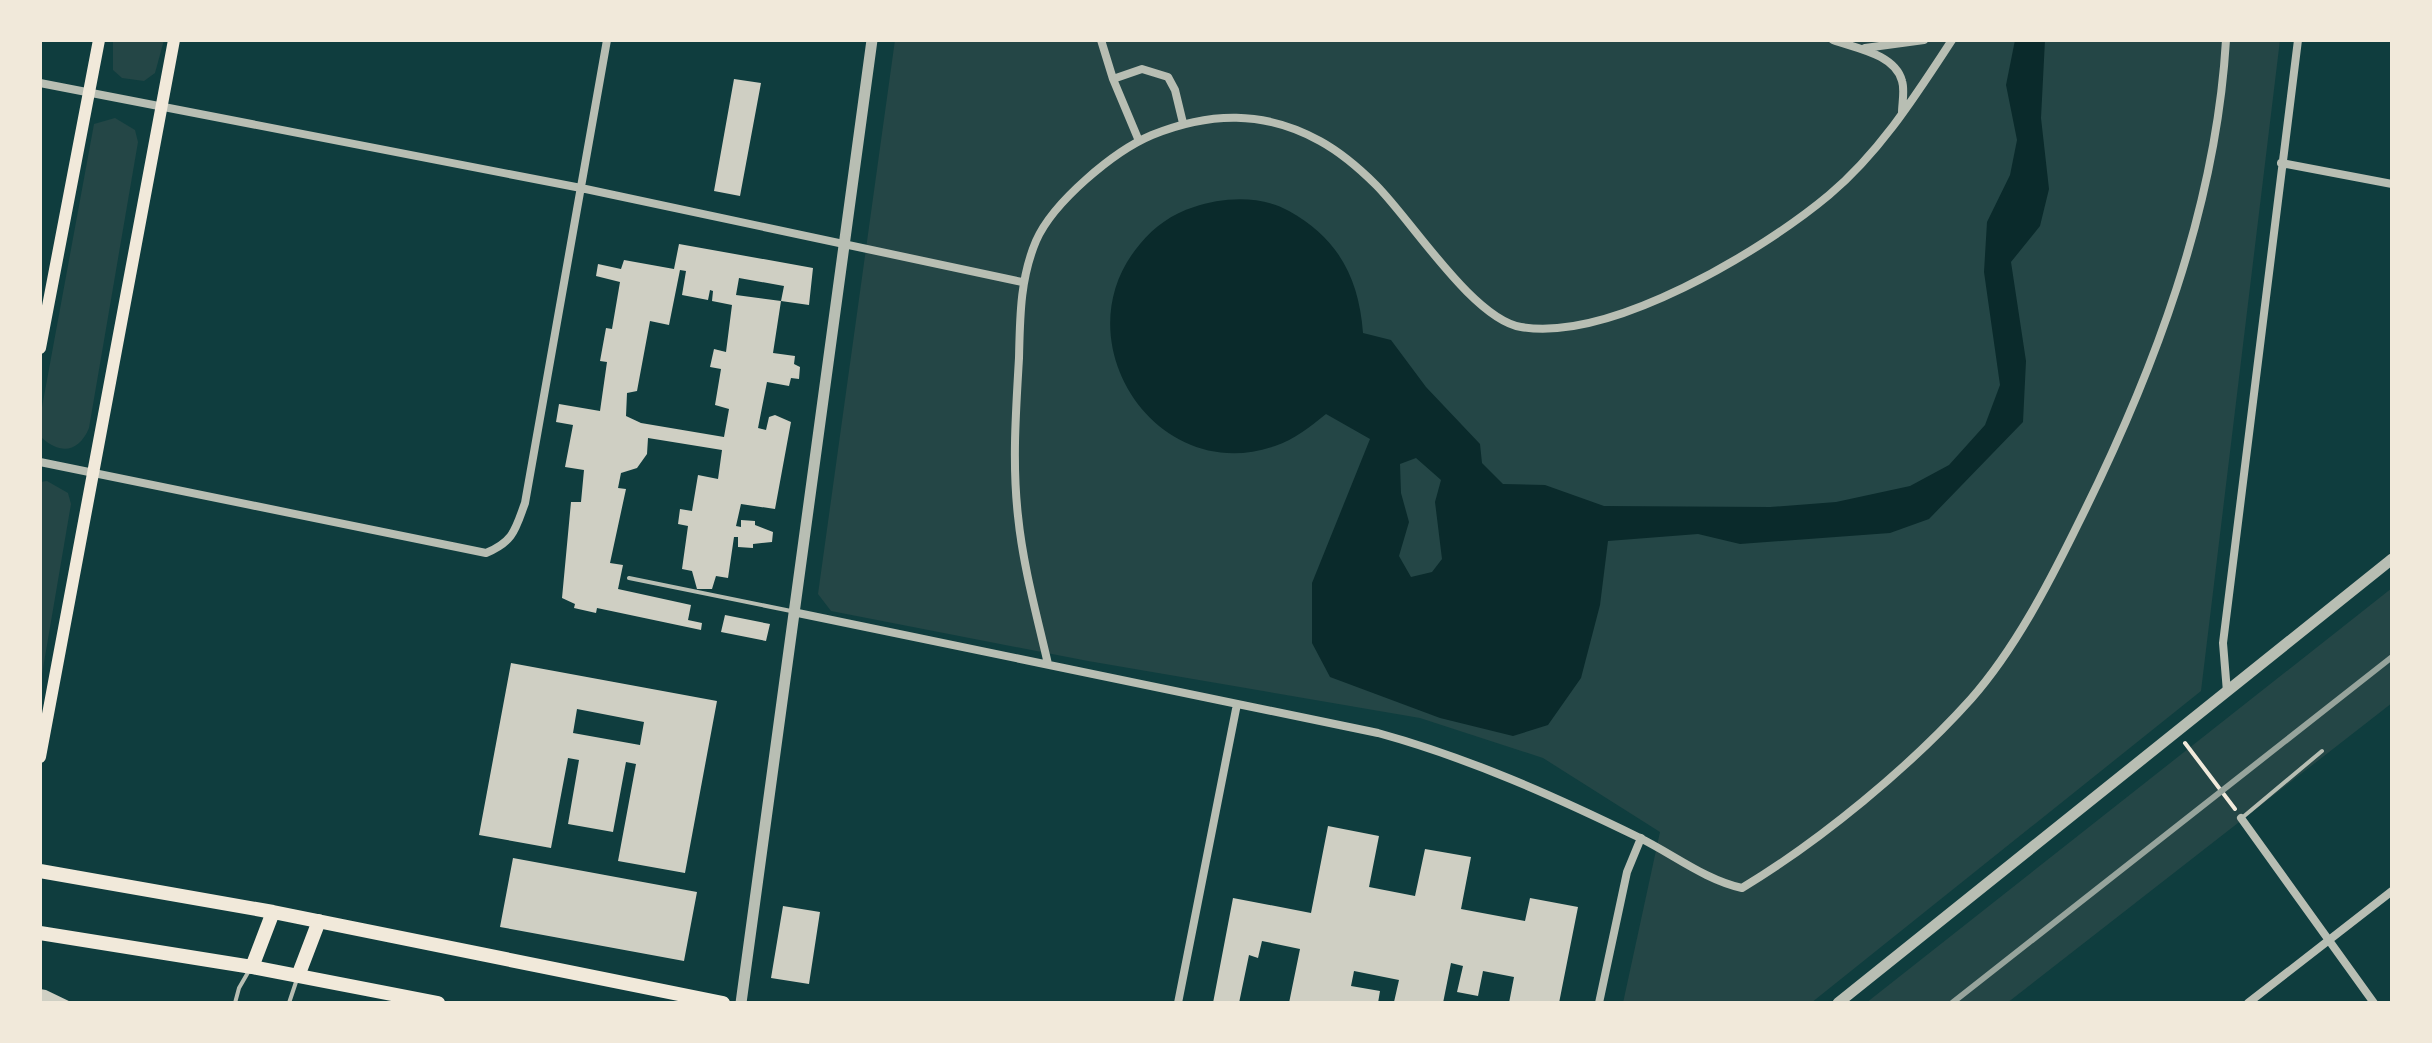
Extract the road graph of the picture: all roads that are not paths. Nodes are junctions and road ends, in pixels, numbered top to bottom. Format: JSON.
{"nodes":[{"id":1,"x":99,"y":40,"type":"edge"},
{"id":2,"x":174,"y":40,"type":"edge"},
{"id":3,"x":607,"y":40,"type":"edge"},
{"id":4,"x":872,"y":40,"type":"edge"},
{"id":5,"x":1101,"y":40,"type":"edge"},
{"id":6,"x":1833,"y":40,"type":"edge"},
{"id":7,"x":1924,"y":40,"type":"edge"},
{"id":8,"x":1952,"y":40,"type":"edge"},
{"id":9,"x":2226,"y":40,"type":"edge"},
{"id":10,"x":2298,"y":40,"type":"edge"},
{"id":11,"x":1856,"y":48,"type":"junction"},
{"id":12,"x":1113,"y":79,"type":"junction"},
{"id":13,"x":40,"y":83,"type":"edge"},
{"id":14,"x":89,"y":93,"type":"junction"},
{"id":15,"x":161,"y":106,"type":"junction"},
{"id":16,"x":1902,"y":114,"type":"junction"},
{"id":17,"x":1183,"y":123,"type":"junction"},
{"id":18,"x":1139,"y":141,"type":"junction"},
{"id":19,"x":2281,"y":163,"type":"junction"},
{"id":20,"x":2392,"y":184,"type":"edge"},
{"id":21,"x":581,"y":188,"type":"junction"},
{"id":22,"x":844,"y":245,"type":"junction"},
{"id":23,"x":1022,"y":282,"type":"junction"},
{"id":24,"x":40,"y":348,"type":"edge"},
{"id":25,"x":40,"y":462,"type":"edge"},
{"id":26,"x":92,"y":471,"type":"junction"},
{"id":27,"x":2392,"y":559,"type":"edge"},
{"id":28,"x":629,"y":578,"type":"dead end"},
{"id":29,"x":793,"y":612,"type":"junction"},
{"id":30,"x":1048,"y":664,"type":"junction"},
{"id":31,"x":2227,"y":693,"type":"junction"},
{"id":32,"x":1237,"y":704,"type":"junction"},
{"id":33,"x":2322,"y":751,"type":"dead end"},
{"id":34,"x":40,"y":757,"type":"edge"},
{"id":35,"x":2241,"y":818,"type":"joint"},
{"id":36,"x":1641,"y":838,"type":"junction"},
{"id":37,"x":40,"y":871,"type":"edge"},
{"id":38,"x":2392,"y":891,"type":"edge"},
{"id":39,"x":273,"y":912,"type":"junction"},
{"id":40,"x":319,"y":921,"type":"junction"},
{"id":41,"x":40,"y":933,"type":"edge"},
{"id":42,"x":2330,"y":941,"type":"junction"},
{"id":43,"x":252,"y":967,"type":"junction"},
{"id":44,"x":298,"y":976,"type":"junction"},
{"id":45,"x":235,"y":1003,"type":"edge"},
{"id":46,"x":289,"y":1003,"type":"edge"},
{"id":47,"x":438,"y":1003,"type":"edge"},
{"id":48,"x":723,"y":1003,"type":"edge"},
{"id":49,"x":741,"y":1003,"type":"edge"},
{"id":50,"x":1178,"y":1003,"type":"edge"},
{"id":51,"x":1599,"y":1003,"type":"edge"},
{"id":52,"x":1838,"y":1003,"type":"edge"},
{"id":53,"x":2248,"y":1003,"type":"edge"},
{"id":54,"x":2374,"y":1003,"type":"edge"}],
"edges":[{"from":1,"to":14,"type":"main road"},
{"from":2,"to":15,"type":"main road"},
{"from":3,"to":21,"type":"street"},
{"from":4,"to":22,"type":"street"},
{"from":5,"to":12,"type":"street"},
{"from":6,"to":11,"type":"street"},
{"from":7,"to":11,"type":"street"},
{"from":8,"to":16,"type":"street"},
{"from":9,"to":36,"type":"street"},
{"from":10,"to":19,"type":"street"},
{"from":11,"to":16,"type":"street"},
{"from":12,"to":17,"type":"street"},
{"from":12,"to":18,"type":"street"},
{"from":13,"to":14,"type":"street"},
{"from":14,"to":15,"type":"street"},
{"from":14,"to":24,"type":"main road"},
{"from":15,"to":21,"type":"street"},
{"from":15,"to":26,"type":"main road"},
{"from":16,"to":17,"type":"street"},
{"from":17,"to":18,"type":"street"},
{"from":18,"to":23,"type":"street"},
{"from":19,"to":20,"type":"street"},
{"from":19,"to":31,"type":"street"},
{"from":21,"to":22,"type":"street"},
{"from":21,"to":26,"type":"street"},
{"from":22,"to":23,"type":"street"},
{"from":22,"to":29,"type":"street"},
{"from":23,"to":30,"type":"street"},
{"from":25,"to":26,"type":"street"},
{"from":26,"to":34,"type":"main road"},
{"from":27,"to":31,"type":"street"},
{"from":28,"to":29,"type":"lane"},
{"from":29,"to":30,"type":"street"},
{"from":29,"to":49,"type":"street"},
{"from":30,"to":32,"type":"street"},
{"from":31,"to":52,"type":"street"},
{"from":32,"to":36,"type":"street"},
{"from":32,"to":50,"type":"street"},
{"from":33,"to":35,"type":"lane"},
{"from":35,"to":42,"type":"street"},
{"from":36,"to":51,"type":"street"},
{"from":37,"to":39,"type":"main road"},
{"from":38,"to":42,"type":"street"},
{"from":39,"to":40,"type":"main road"},
{"from":39,"to":43,"type":"main road"},
{"from":40,"to":44,"type":"main road"},
{"from":40,"to":48,"type":"main road"},
{"from":41,"to":43,"type":"main road"},
{"from":42,"to":53,"type":"street"},
{"from":42,"to":54,"type":"street"},
{"from":43,"to":44,"type":"main road"},
{"from":43,"to":45,"type":"lane"},
{"from":44,"to":46,"type":"lane"},
{"from":44,"to":47,"type":"main road"}]}
